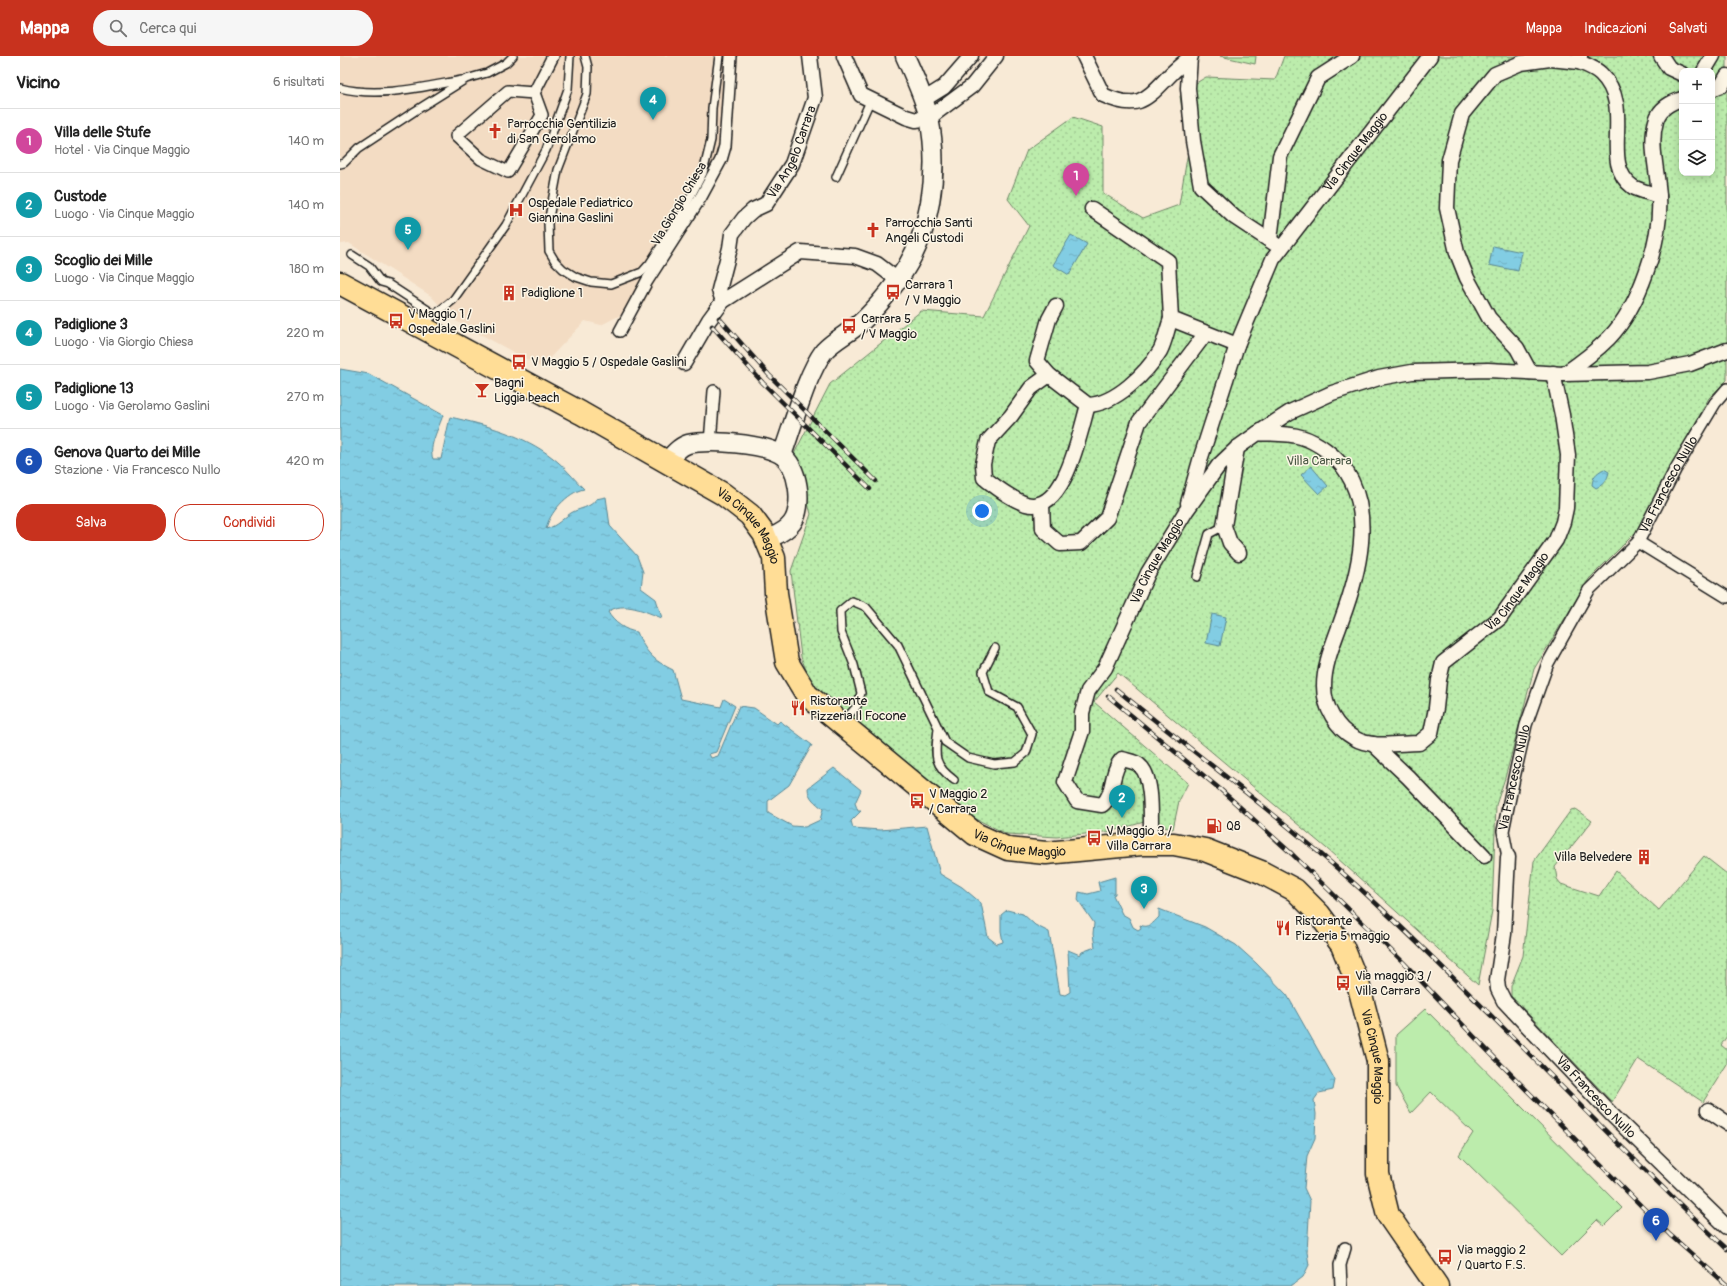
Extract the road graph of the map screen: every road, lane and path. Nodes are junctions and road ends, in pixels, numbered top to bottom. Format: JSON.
{"nodes":[{"id":1,"x":513,"y":56,"type":"edge"},
{"id":2,"x":553,"y":56,"type":"edge"},
{"id":3,"x":570,"y":56,"type":"edge"},
{"id":4,"x":585,"y":56,"type":"edge"},
{"id":5,"x":719,"y":56,"type":"edge"},
{"id":6,"x":731,"y":56,"type":"edge"},
{"id":7,"x":810,"y":56,"type":"edge"},
{"id":8,"x":844,"y":56,"type":"edge"},
{"id":9,"x":905,"y":56,"type":"edge"},
{"id":10,"x":971,"y":56,"type":"edge"},
{"id":11,"x":996,"y":56,"type":"edge"},
{"id":12,"x":1084,"y":56,"type":"edge"},
{"id":13,"x":1190,"y":56,"type":"edge"},
{"id":14,"x":1352,"y":56,"type":"edge"},
{"id":15,"x":1430,"y":56,"type":"edge"},
{"id":16,"x":1661,"y":56,"type":"edge"},
{"id":17,"x":1713,"y":56,"type":"edge"},
{"id":18,"x":1580,"y":59,"type":"edge"},
{"id":19,"x":1706,"y":68,"type":"edge"},
{"id":20,"x":1679,"y":73,"type":"edge"},
{"id":21,"x":1727,"y":76,"type":"edge"},
{"id":22,"x":466,"y":79,"type":"junction"},
{"id":23,"x":340,"y":88,"type":"edge"},
{"id":24,"x":1715,"y":88,"type":"edge"},
{"id":25,"x":534,"y":93,"type":"junction"},
{"id":26,"x":871,"y":99,"type":"junction"},
{"id":27,"x":922,"y":100,"type":"junction"},
{"id":28,"x":1679,"y":100,"type":"edge"},
{"id":29,"x":929,"y":118,"type":"junction"},
{"id":30,"x":340,"y":164,"type":"edge"},
{"id":31,"x":836,"y":177,"type":"dead end"},
{"id":32,"x":1659,"y":196,"type":"junction"},
{"id":33,"x":1092,"y":209,"type":"dead end"},
{"id":34,"x":1276,"y":244,"type":"junction"},
{"id":35,"x":352,"y":255,"type":"dead end"},
{"id":36,"x":898,"y":280,"type":"junction"},
{"id":37,"x":340,"y":283,"type":"edge"},
{"id":38,"x":375,"y":291,"type":"junction"},
{"id":39,"x":723,"y":301,"type":"junction"},
{"id":40,"x":1056,"y":306,"type":"dead end"},
{"id":41,"x":1171,"y":319,"type":"junction"},
{"id":42,"x":427,"y":320,"type":"junction"},
{"id":43,"x":620,"y":331,"type":"dead end"},
{"id":44,"x":1206,"y":333,"type":"junction"},
{"id":45,"x":1237,"y":345,"type":"junction"},
{"id":46,"x":1727,"y":350,"type":"edge"},
{"id":47,"x":684,"y":363,"type":"dead end"},
{"id":48,"x":1530,"y":372,"type":"junction"},
{"id":49,"x":1558,"y":374,"type":"junction"},
{"id":50,"x":1048,"y":375,"type":"junction"},
{"id":51,"x":1727,"y":389,"type":"edge"},
{"id":52,"x":714,"y":391,"type":"dead end"},
{"id":53,"x":1088,"y":405,"type":"junction"},
{"id":54,"x":1258,"y":433,"type":"junction"},
{"id":55,"x":710,"y":443,"type":"junction"},
{"id":56,"x":1237,"y":448,"type":"junction"},
{"id":57,"x":782,"y":455,"type":"junction"},
{"id":58,"x":667,"y":462,"type":"junction"},
{"id":59,"x":1042,"y":504,"type":"junction"},
{"id":60,"x":1186,"y":511,"type":"junction"},
{"id":61,"x":1224,"y":526,"type":"junction"},
{"id":62,"x":768,"y":535,"type":"junction"},
{"id":63,"x":1638,"y":542,"type":"junction"},
{"id":64,"x":1238,"y":553,"type":"dead end"},
{"id":65,"x":1197,"y":577,"type":"dead end"},
{"id":66,"x":1727,"y":597,"type":"edge"},
{"id":67,"x":995,"y":648,"type":"dead end"},
{"id":68,"x":841,"y":723,"type":"junction"},
{"id":69,"x":938,"y":729,"type":"junction"},
{"id":70,"x":1373,"y":744,"type":"junction"},
{"id":71,"x":954,"y":780,"type":"dead end"},
{"id":72,"x":1151,"y":844,"type":"junction"},
{"id":73,"x":1484,"y":856,"type":"dead end"},
{"id":74,"x":1508,"y":857,"type":"joint"},
{"id":75,"x":1708,"y":1110,"type":"dead end"},
{"id":76,"x":1727,"y":1122,"type":"edge"},
{"id":77,"x":1727,"y":1227,"type":"edge"},
{"id":78,"x":1345,"y":1248,"type":"dead end"},
{"id":79,"x":1342,"y":1286,"type":"edge"},
{"id":80,"x":1436,"y":1286,"type":"edge"}],
"edges":[{"from":1,"to":22,"type":"lane"},
{"from":2,"to":25,"type":"street"},
{"from":3,"to":42,"type":"lane"},
{"from":4,"to":5,"type":"lane"},
{"from":6,"to":43,"type":"street","name":"Via Giorgio Chiesa"},
{"from":7,"to":39,"type":"street","name":"Via Angelo Carrara"},
{"from":8,"to":26,"type":"street"},
{"from":9,"to":27,"type":"street"},
{"from":10,"to":27,"type":"street"},
{"from":11,"to":29,"type":"street"},
{"from":12,"to":13,"type":"street"},
{"from":13,"to":34,"type":"street"},
{"from":14,"to":34,"type":"street","name":"Via Cinque Maggio"},
{"from":15,"to":34,"type":"street","name":"Via Cinque Maggio"},
{"from":16,"to":20,"type":"street"},
{"from":17,"to":19,"type":"street"},
{"from":18,"to":32,"type":"street"},
{"from":18,"to":48,"type":"street"},
{"from":21,"to":24,"type":"street"},
{"from":22,"to":23,"type":"lane"},
{"from":22,"to":30,"type":"lane"},
{"from":25,"to":25,"type":"street"},
{"from":26,"to":29,"type":"street"},
{"from":26,"to":31,"type":"lane"},
{"from":27,"to":29,"type":"street"},
{"from":28,"to":32,"type":"street"},
{"from":29,"to":36,"type":"street"},
{"from":32,"to":49,"type":"street"},
{"from":33,"to":41,"type":"street"},
{"from":34,"to":45,"type":"street","name":"Via Cinque Maggio"},
{"from":35,"to":38,"type":"lane"},
{"from":36,"to":39,"type":"street"},
{"from":36,"to":57,"type":"street"},
{"from":37,"to":38,"type":"main road","name":"Via Cinque Maggio"},
{"from":38,"to":42,"type":"main road","name":"Via Cinque Maggio"},
{"from":39,"to":47,"type":"street"},
{"from":40,"to":50,"type":"street"},
{"from":41,"to":44,"type":"street"},
{"from":41,"to":53,"type":"street"},
{"from":42,"to":58,"type":"main road","name":"Via Cinque Maggio"},
{"from":44,"to":45,"type":"street"},
{"from":44,"to":59,"type":"street"},
{"from":45,"to":60,"type":"street","name":"Via Cinque Maggio"},
{"from":46,"to":49,"type":"street","name":"Via Cinque Maggio"},
{"from":48,"to":49,"type":"street","name":"Via Cinque Maggio"},
{"from":48,"to":54,"type":"street","name":"Via Cinque Maggio"},
{"from":49,"to":70,"type":"street","name":"Via Cinque Maggio"},
{"from":50,"to":53,"type":"street"},
{"from":50,"to":59,"type":"street"},
{"from":51,"to":63,"type":"street","name":"Via Francesco Nullo"},
{"from":52,"to":55,"type":"street"},
{"from":53,"to":59,"type":"street"},
{"from":54,"to":56,"type":"street","name":"Via Cinque Maggio"},
{"from":54,"to":70,"type":"street","name":"Via Cinque Maggio"},
{"from":55,"to":57,"type":"street"},
{"from":55,"to":58,"type":"street"},
{"from":56,"to":60,"type":"street","name":"Via Cinque Maggio"},
{"from":56,"to":61,"type":"street"},
{"from":57,"to":62,"type":"street","name":"Via Cinque Maggio"},
{"from":58,"to":62,"type":"main road","name":"Via Cinque Maggio"},
{"from":60,"to":72,"type":"street","name":"Via Cinque Maggio"},
{"from":61,"to":64,"type":"street"},
{"from":61,"to":65,"type":"lane"},
{"from":62,"to":68,"type":"main road","name":"Via Cinque Maggio"},
{"from":63,"to":66,"type":"street"},
{"from":63,"to":74,"type":"street","name":"Via Francesco Nullo"},
{"from":67,"to":69,"type":"lane"},
{"from":68,"to":69,"type":"lane"},
{"from":68,"to":72,"type":"main road","name":"Via Cinque Maggio"},
{"from":69,"to":71,"type":"lane"},
{"from":70,"to":73,"type":"street","name":"Via Cinque Maggio"},
{"from":72,"to":80,"type":"main road","name":"Via Cinque Maggio"},
{"from":74,"to":77,"type":"street","name":"Via Francesco Nullo"},
{"from":75,"to":76,"type":"street"},
{"from":78,"to":79,"type":"street"}]}
